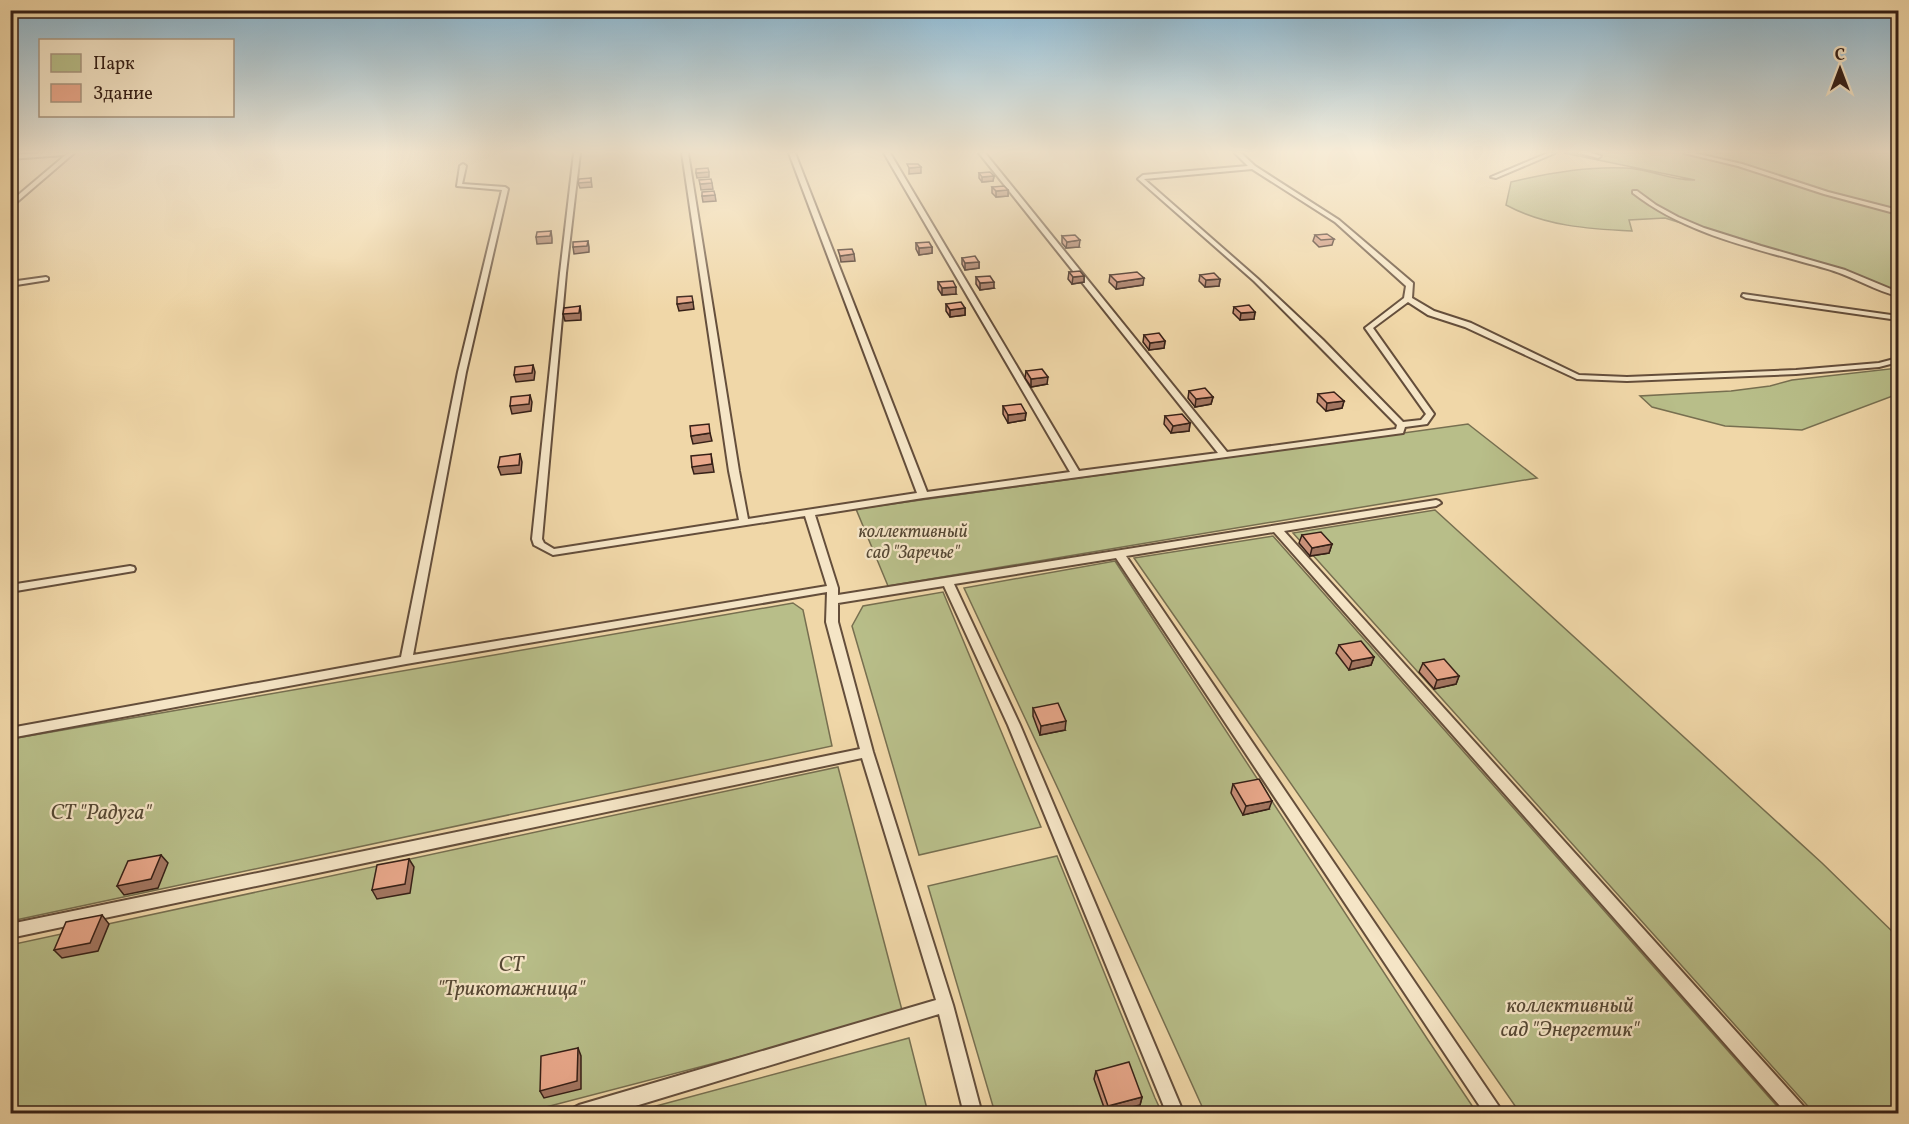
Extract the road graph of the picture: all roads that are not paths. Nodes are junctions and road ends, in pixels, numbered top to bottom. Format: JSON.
{"nodes":[{"id":1,"x":501,"y":205,"type":"edge"},
{"id":2,"x":571,"y":205,"type":"edge"},
{"id":3,"x":693,"y":205,"type":"edge"},
{"id":4,"x":812,"y":205,"type":"edge"},
{"id":5,"x":918,"y":205,"type":"edge"},
{"id":6,"x":1024,"y":205,"type":"edge"},
{"id":7,"x":1171,"y":205,"type":"edge"},
{"id":8,"x":1311,"y":205,"type":"edge"},
{"id":9,"x":1652,"y":205,"type":"edge"},
{"id":10,"x":1874,"y":205,"type":"edge"},
{"id":11,"x":1899,"y":212,"type":"edge"},
{"id":12,"x":46,"y":279,"type":"dead end"},
{"id":13,"x":10,"y":284,"type":"edge"},
{"id":14,"x":1899,"y":294,"type":"edge"},
{"id":15,"x":1746,"y":296,"type":"dead end"},
{"id":16,"x":1408,"y":300,"type":"junction"},
{"id":17,"x":1899,"y":318,"type":"edge"},
{"id":18,"x":1899,"y":360,"type":"edge"},
{"id":19,"x":1401,"y":425,"type":"junction"},
{"id":20,"x":1223,"y":453,"type":"junction"},
{"id":21,"x":1076,"y":474,"type":"junction"},
{"id":22,"x":923,"y":495,"type":"junction"},
{"id":23,"x":1436,"y":502,"type":"dead end"},
{"id":24,"x":809,"y":512,"type":"junction"},
{"id":25,"x":744,"y":522,"type":"junction"},
{"id":26,"x":1276,"y":528,"type":"junction"},
{"id":27,"x":1119,"y":554,"type":"junction"},
{"id":28,"x":130,"y":569,"type":"dead end"},
{"id":29,"x":948,"y":583,"type":"junction"},
{"id":30,"x":10,"y":589,"type":"edge"},
{"id":31,"x":832,"y":594,"type":"junction"},
{"id":32,"x":406,"y":660,"type":"junction"},
{"id":33,"x":10,"y":733,"type":"edge"},
{"id":34,"x":867,"y":752,"type":"junction"},
{"id":35,"x":10,"y":931,"type":"edge"},
{"id":36,"x":945,"y":1005,"type":"junction"},
{"id":37,"x":579,"y":1113,"type":"edge"},
{"id":38,"x":973,"y":1113,"type":"edge"},
{"id":39,"x":1176,"y":1113,"type":"edge"},
{"id":40,"x":1496,"y":1113,"type":"edge"},
{"id":41,"x":1799,"y":1113,"type":"edge"}],
"edges":[{"from":1,"to":32,"type":"lane"},
{"from":2,"to":25,"type":"lane"},
{"from":3,"to":25,"type":"lane"},
{"from":4,"to":22,"type":"lane"},
{"from":5,"to":21,"type":"lane"},
{"from":6,"to":20,"type":"lane"},
{"from":7,"to":19,"type":"lane"},
{"from":8,"to":16,"type":"lane"},
{"from":9,"to":14,"type":"lane"},
{"from":10,"to":11,"type":"lane"},
{"from":12,"to":13,"type":"lane"},
{"from":15,"to":17,"type":"lane"},
{"from":16,"to":18,"type":"lane"},
{"from":16,"to":19,"type":"lane"},
{"from":19,"to":20,"type":"lane"},
{"from":20,"to":21,"type":"lane"},
{"from":21,"to":22,"type":"lane"},
{"from":22,"to":24,"type":"lane"},
{"from":23,"to":26,"type":"lane"},
{"from":24,"to":25,"type":"lane"},
{"from":24,"to":31,"type":"lane"},
{"from":26,"to":27,"type":"lane"},
{"from":26,"to":41,"type":"lane"},
{"from":27,"to":29,"type":"lane"},
{"from":27,"to":40,"type":"lane"},
{"from":28,"to":30,"type":"lane"},
{"from":29,"to":31,"type":"lane"},
{"from":29,"to":39,"type":"lane"},
{"from":31,"to":32,"type":"lane"},
{"from":31,"to":34,"type":"lane"},
{"from":32,"to":33,"type":"lane"},
{"from":34,"to":35,"type":"lane"},
{"from":34,"to":36,"type":"lane"},
{"from":36,"to":37,"type":"lane"},
{"from":36,"to":38,"type":"lane"}]}
